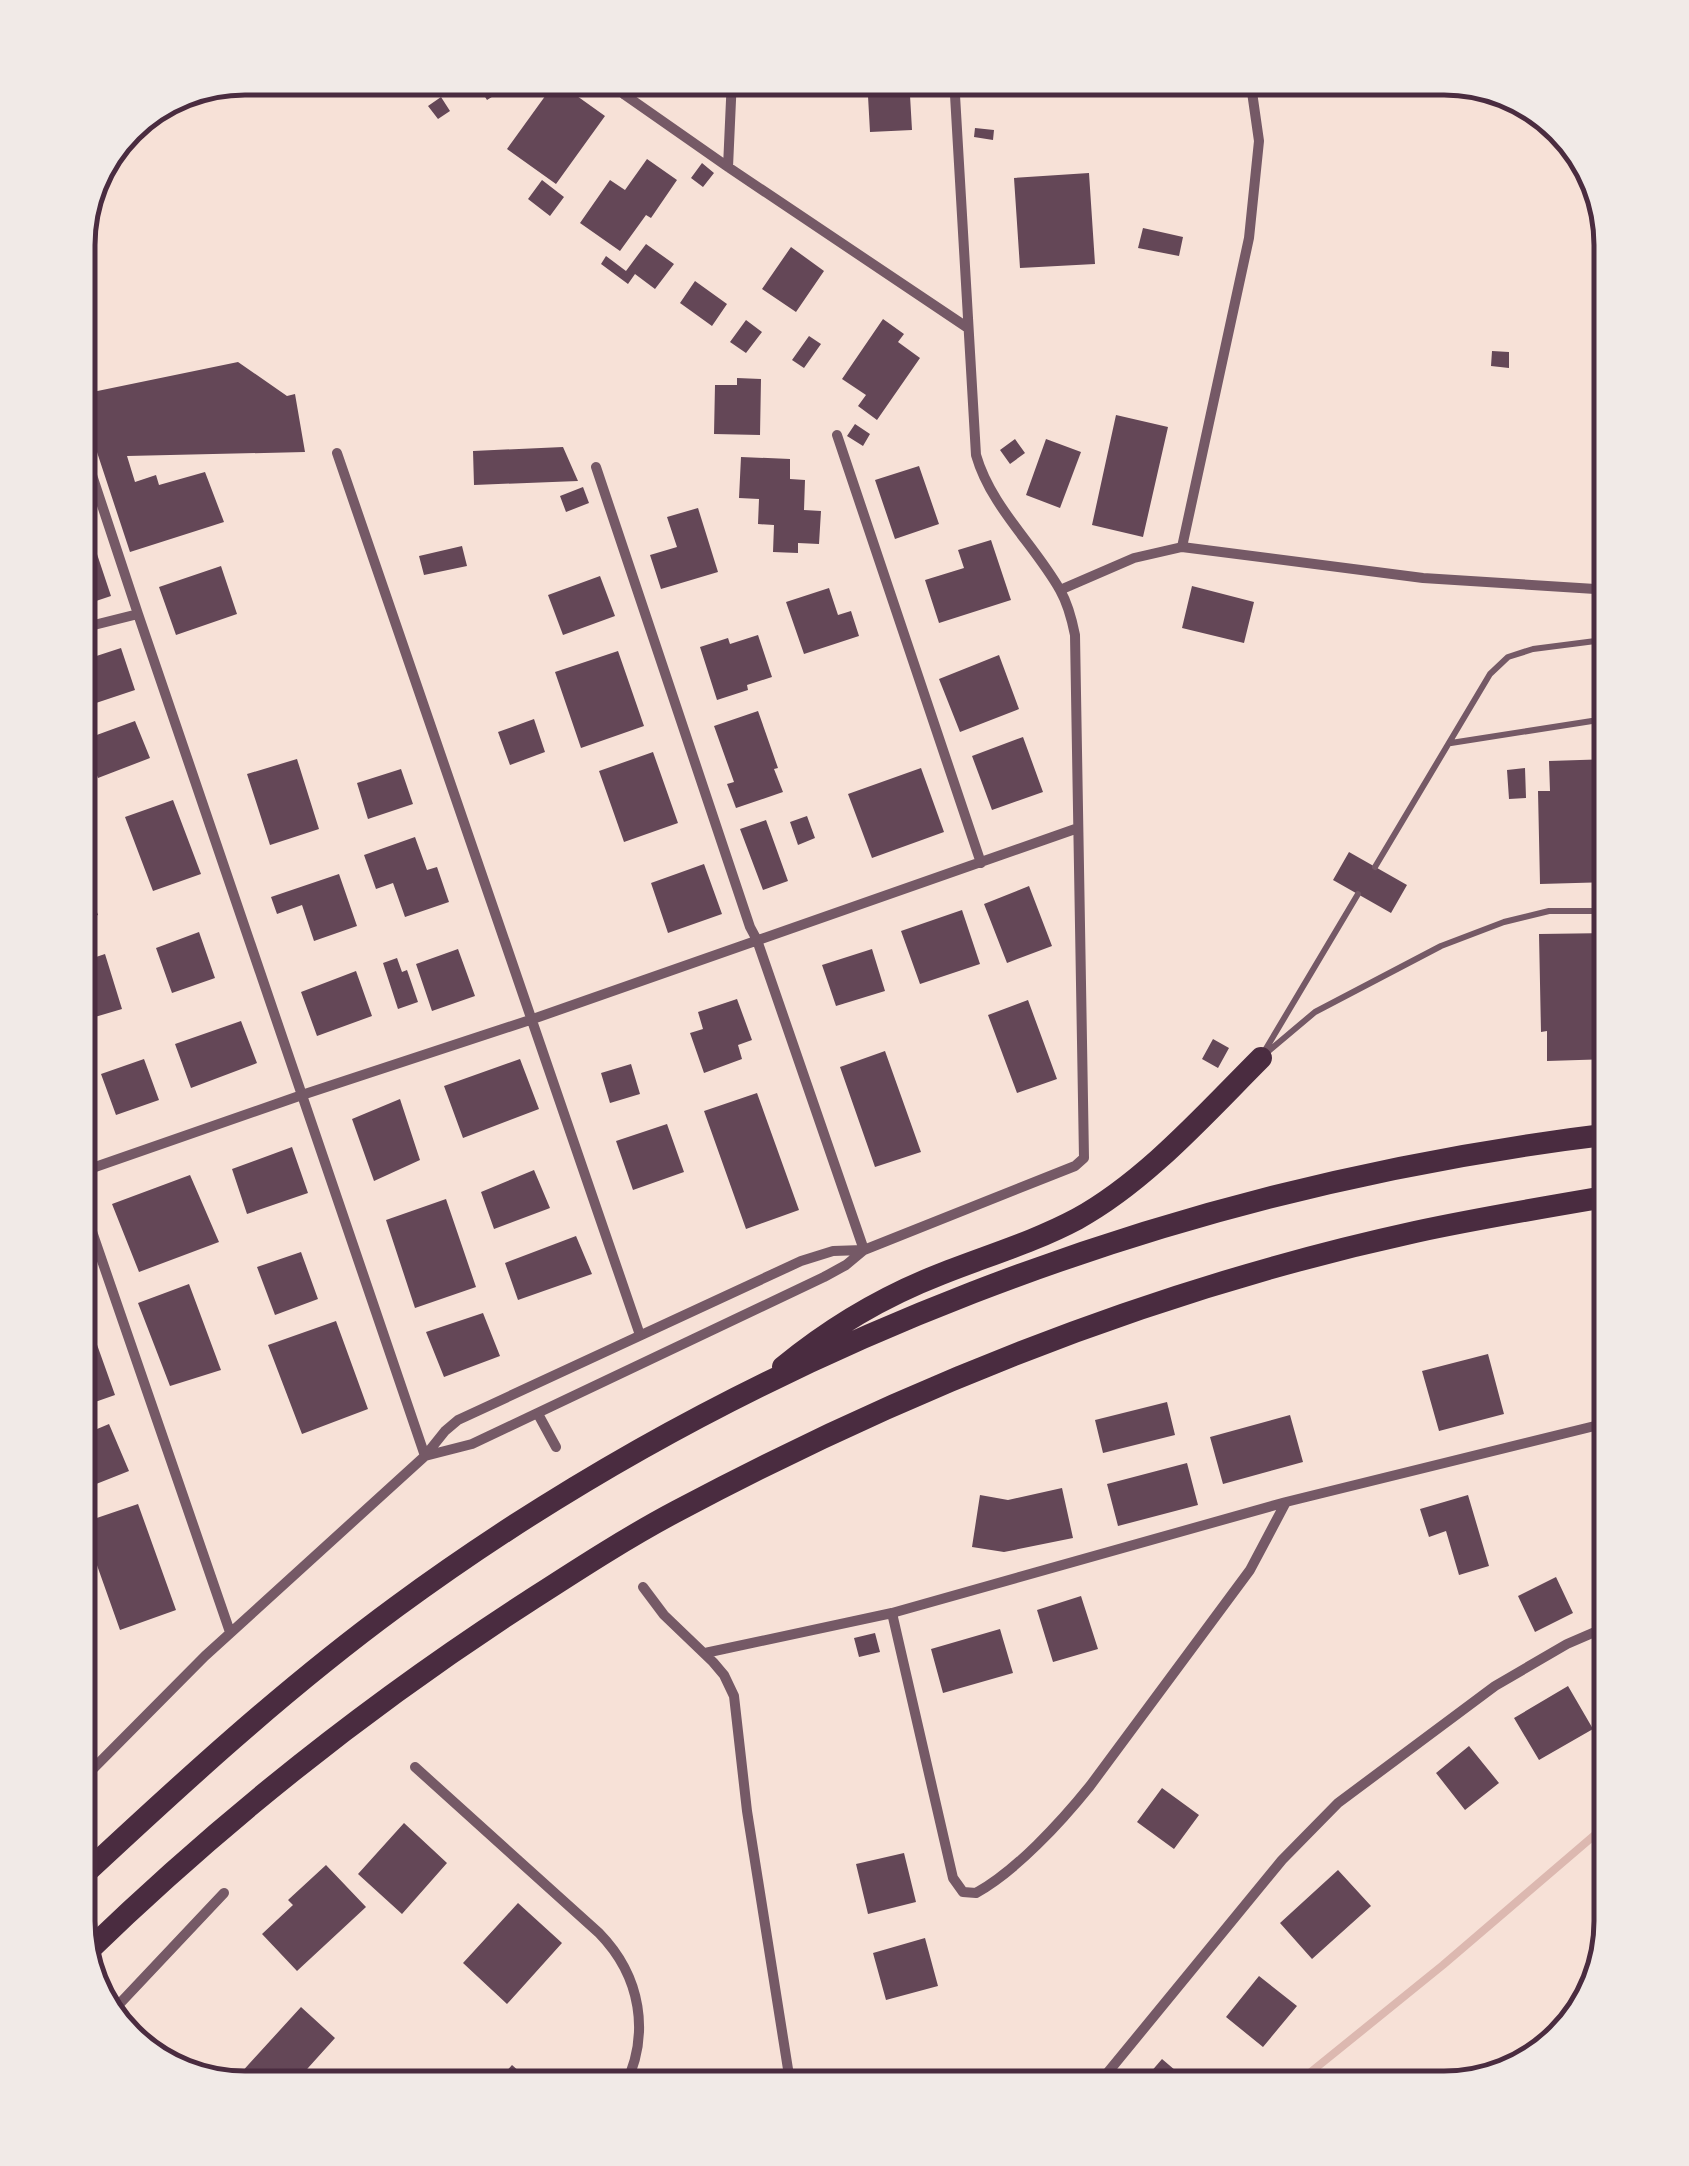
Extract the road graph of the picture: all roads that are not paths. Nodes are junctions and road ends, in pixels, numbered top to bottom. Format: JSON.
{"nodes":[{"id":1,"x":625,"y":95,"type":"edge"},
{"id":2,"x":731,"y":95,"type":"edge"},
{"id":3,"x":955,"y":95,"type":"edge"},
{"id":4,"x":1252,"y":95,"type":"edge"},
{"id":5,"x":728,"y":167,"type":"junction"},
{"id":6,"x":968,"y":328,"type":"junction"},
{"id":7,"x":837,"y":435,"type":"dead end"},
{"id":8,"x":336,"y":454,"type":"dead end"},
{"id":9,"x":596,"y":466,"type":"dead end"},
{"id":10,"x":95,"y":481,"type":"edge"},
{"id":11,"x":1182,"y":548,"type":"junction"},
{"id":12,"x":1594,"y":589,"type":"edge"},
{"id":13,"x":1060,"y":590,"type":"junction"},
{"id":14,"x":138,"y":614,"type":"junction"},
{"id":15,"x":95,"y":625,"type":"edge"},
{"id":16,"x":1594,"y":641,"type":"edge"},
{"id":17,"x":1594,"y":721,"type":"edge"},
{"id":18,"x":1452,"y":742,"type":"junction"},
{"id":19,"x":1078,"y":828,"type":"junction"},
{"id":20,"x":981,"y":862,"type":"junction"},
{"id":21,"x":1375,"y":867,"type":"dead end"},
{"id":22,"x":1358,"y":894,"type":"dead end"},
{"id":23,"x":1594,"y":911,"type":"edge"},
{"id":24,"x":757,"y":940,"type":"junction"},
{"id":25,"x":530,"y":1020,"type":"junction"},
{"id":26,"x":1261,"y":1058,"type":"junction"},
{"id":27,"x":302,"y":1095,"type":"junction"},
{"id":28,"x":1594,"y":1136,"type":"edge"},
{"id":29,"x":95,"y":1167,"type":"edge"},
{"id":30,"x":1594,"y":1199,"type":"edge"},
{"id":31,"x":95,"y":1239,"type":"edge"},
{"id":32,"x":864,"y":1250,"type":"junction"},
{"id":33,"x":640,"y":1335,"type":"junction"},
{"id":34,"x":763,"y":1384,"type":"junction"},
{"id":35,"x":538,"y":1414,"type":"junction"},
{"id":36,"x":1594,"y":1426,"type":"edge"},
{"id":37,"x":556,"y":1447,"type":"dead end"},
{"id":38,"x":425,"y":1456,"type":"junction"},
{"id":39,"x":1286,"y":1502,"type":"junction"},
{"id":40,"x":643,"y":1588,"type":"dead end"},
{"id":41,"x":892,"y":1612,"type":"junction"},
{"id":42,"x":230,"y":1632,"type":"junction"},
{"id":43,"x":1594,"y":1633,"type":"edge"},
{"id":44,"x":705,"y":1653,"type":"junction"},
{"id":45,"x":415,"y":1766,"type":"dead end"},
{"id":46,"x":95,"y":1767,"type":"edge"},
{"id":47,"x":95,"y":1864,"type":"edge"},
{"id":48,"x":224,"y":1894,"type":"dead end"},
{"id":49,"x":96,"y":1943,"type":"edge"},
{"id":50,"x":120,"y":2004,"type":"edge"},
{"id":51,"x":631,"y":2071,"type":"edge"},
{"id":52,"x":787,"y":2071,"type":"edge"},
{"id":53,"x":1110,"y":2071,"type":"edge"}],
"edges":[{"from":1,"to":5,"type":"street"},
{"from":2,"to":5,"type":"street"},
{"from":3,"to":6,"type":"street"},
{"from":4,"to":11,"type":"street"},
{"from":5,"to":6,"type":"street"},
{"from":6,"to":13,"type":"street"},
{"from":7,"to":20,"type":"street"},
{"from":8,"to":25,"type":"street"},
{"from":9,"to":24,"type":"street"},
{"from":10,"to":14,"type":"street"},
{"from":11,"to":12,"type":"street"},
{"from":11,"to":13,"type":"street"},
{"from":13,"to":19,"type":"street"},
{"from":14,"to":15,"type":"street"},
{"from":14,"to":27,"type":"street"},
{"from":16,"to":18,"type":"lane"},
{"from":17,"to":18,"type":"lane"},
{"from":18,"to":21,"type":"lane"},
{"from":19,"to":20,"type":"street"},
{"from":19,"to":32,"type":"street"},
{"from":20,"to":24,"type":"street"},
{"from":22,"to":26,"type":"lane"},
{"from":23,"to":26,"type":"lane"},
{"from":24,"to":25,"type":"street"},
{"from":24,"to":32,"type":"street"},
{"from":25,"to":27,"type":"street"},
{"from":25,"to":33,"type":"street"},
{"from":26,"to":34,"type":"highway"},
{"from":27,"to":29,"type":"street"},
{"from":27,"to":38,"type":"street"},
{"from":28,"to":34,"type":"highway"},
{"from":30,"to":49,"type":"highway"},
{"from":31,"to":42,"type":"street"},
{"from":32,"to":33,"type":"street"},
{"from":32,"to":35,"type":"street"},
{"from":33,"to":38,"type":"street"},
{"from":34,"to":47,"type":"highway"},
{"from":35,"to":37,"type":"street"},
{"from":35,"to":38,"type":"street"},
{"from":36,"to":39,"type":"street"},
{"from":38,"to":42,"type":"street"},
{"from":39,"to":41,"type":"street"},
{"from":39,"to":41,"type":"street"},
{"from":40,"to":44,"type":"street"},
{"from":41,"to":44,"type":"street"},
{"from":42,"to":46,"type":"street"},
{"from":43,"to":53,"type":"street"},
{"from":44,"to":52,"type":"street"},
{"from":45,"to":51,"type":"street"},
{"from":48,"to":50,"type":"street"}]}
